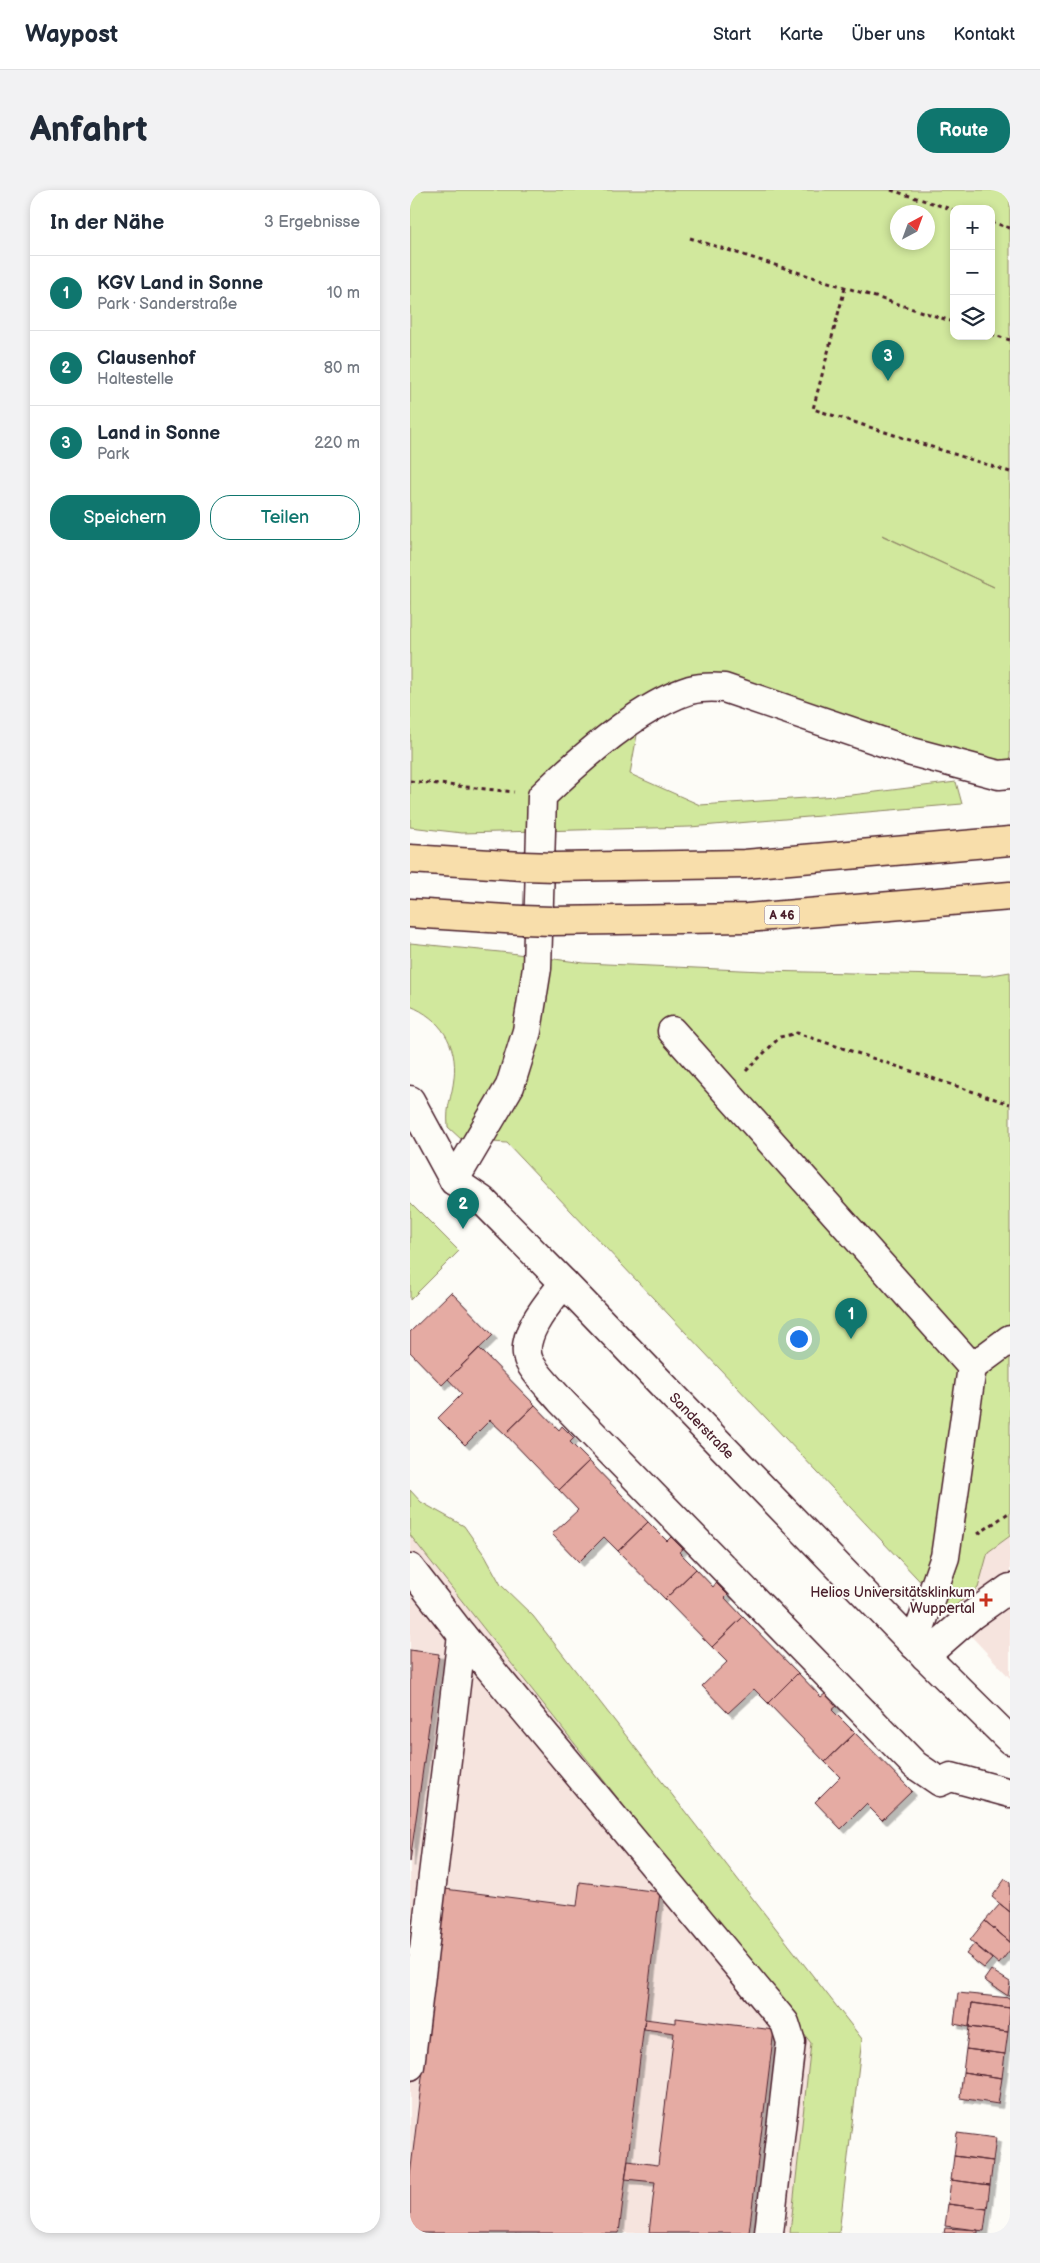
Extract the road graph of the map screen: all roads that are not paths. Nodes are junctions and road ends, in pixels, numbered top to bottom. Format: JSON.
{"nodes":[{"id":1,"x":1010,"y":774,"type":"edge"},
{"id":2,"x":1010,"y":841,"type":"edge"},
{"id":3,"x":410,"y":859,"type":"edge"},
{"id":4,"x":1010,"y":896,"type":"edge"},
{"id":5,"x":410,"y":913,"type":"edge"},
{"id":6,"x":672,"y":1031,"type":"dead end"},
{"id":7,"x":410,"y":1100,"type":"edge"},
{"id":8,"x":454,"y":1180,"type":"junction"},
{"id":9,"x":564,"y":1283,"type":"junction"},
{"id":10,"x":1010,"y":1339,"type":"edge"},
{"id":11,"x":972,"y":1367,"type":"junction"},
{"id":12,"x":410,"y":1568,"type":"edge"},
{"id":13,"x":1010,"y":1588,"type":"edge"},
{"id":14,"x":462,"y":1635,"type":"junction"},
{"id":15,"x":920,"y":1650,"type":"junction"},
{"id":16,"x":1010,"y":1740,"type":"edge"},
{"id":17,"x":1010,"y":1793,"type":"edge"},
{"id":18,"x":413,"y":2019,"type":"edge"},
{"id":19,"x":410,"y":2066,"type":"edge"},
{"id":20,"x":769,"y":2233,"type":"edge"}],
"edges":[{"from":1,"to":8,"type":"street"},
{"from":2,"to":3,"type":"highway","bridge":true},
{"from":4,"to":5,"type":"highway","number":"A 46","bridge":true},
{"from":6,"to":11,"type":"street"},
{"from":7,"to":8,"type":"street","name":"Sanderstraße"},
{"from":8,"to":9,"type":"street","name":"Sanderstraße"},
{"from":9,"to":15,"type":"street","name":"Sanderstraße"},
{"from":9,"to":17,"type":"street"},
{"from":10,"to":11,"type":"street"},
{"from":11,"to":15,"type":"street"},
{"from":12,"to":14,"type":"street"},
{"from":13,"to":15,"type":"street"},
{"from":14,"to":18,"type":"street"},
{"from":14,"to":20,"type":"street"},
{"from":15,"to":16,"type":"street","name":"Sanderstraße"},
{"from":18,"to":19,"type":"street"}]}
